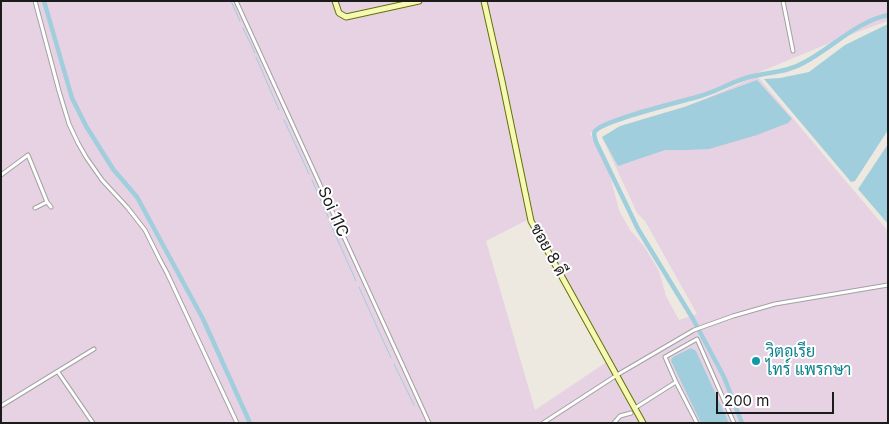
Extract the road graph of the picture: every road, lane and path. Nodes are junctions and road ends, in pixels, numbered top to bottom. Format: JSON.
{"nodes":[{"id":1,"x":35,"y":1,"type":"edge"},
{"id":2,"x":236,"y":1,"type":"edge"},
{"id":3,"x":335,"y":1,"type":"edge"},
{"id":4,"x":419,"y":1,"type":"edge"},
{"id":5,"x":484,"y":1,"type":"edge"},
{"id":6,"x":783,"y":1,"type":"edge"},
{"id":7,"x":793,"y":51,"type":"dead end"},
{"id":8,"x":1,"y":175,"type":"edge"},
{"id":9,"x":47,"y":202,"type":"junction"},
{"id":10,"x":51,"y":207,"type":"dead end"},
{"id":11,"x":35,"y":208,"type":"dead end"},
{"id":12,"x":888,"y":284,"type":"edge"},
{"id":13,"x":94,"y":350,"type":"dead end"},
{"id":14,"x":58,"y":372,"type":"junction"},
{"id":15,"x":617,"y":376,"type":"junction"},
{"id":16,"x":676,"y":382,"type":"junction"},
{"id":17,"x":1,"y":406,"type":"edge"},
{"id":18,"x":633,"y":411,"type":"junction"},
{"id":19,"x":92,"y":423,"type":"edge"},
{"id":20,"x":237,"y":423,"type":"edge"},
{"id":21,"x":429,"y":423,"type":"edge"},
{"id":22,"x":543,"y":423,"type":"edge"},
{"id":23,"x":614,"y":423,"type":"edge"},
{"id":24,"x":643,"y":423,"type":"edge"},
{"id":25,"x":697,"y":423,"type":"edge"},
{"id":26,"x":734,"y":423,"type":"edge"}],
"edges":[{"from":1,"to":20,"type":"street"},
{"from":2,"to":21,"type":"street","name":"Soi 11C"},
{"from":3,"to":4,"type":"street"},
{"from":5,"to":15,"type":"street","name":"ซอย 8 ดี"},
{"from":6,"to":7,"type":"street"},
{"from":8,"to":9,"type":"street"},
{"from":9,"to":10,"type":"street"},
{"from":9,"to":11,"type":"street"},
{"from":12,"to":15,"type":"street"},
{"from":13,"to":14,"type":"street"},
{"from":14,"to":17,"type":"street"},
{"from":14,"to":19,"type":"street"},
{"from":15,"to":18,"type":"street","name":"ซอย 8 ดี"},
{"from":15,"to":22,"type":"street"},
{"from":16,"to":18,"type":"street"},
{"from":16,"to":25,"type":"street"},
{"from":16,"to":26,"type":"street"},
{"from":18,"to":23,"type":"street"},
{"from":18,"to":24,"type":"street","name":"ซอย 8 ดี"}]}
